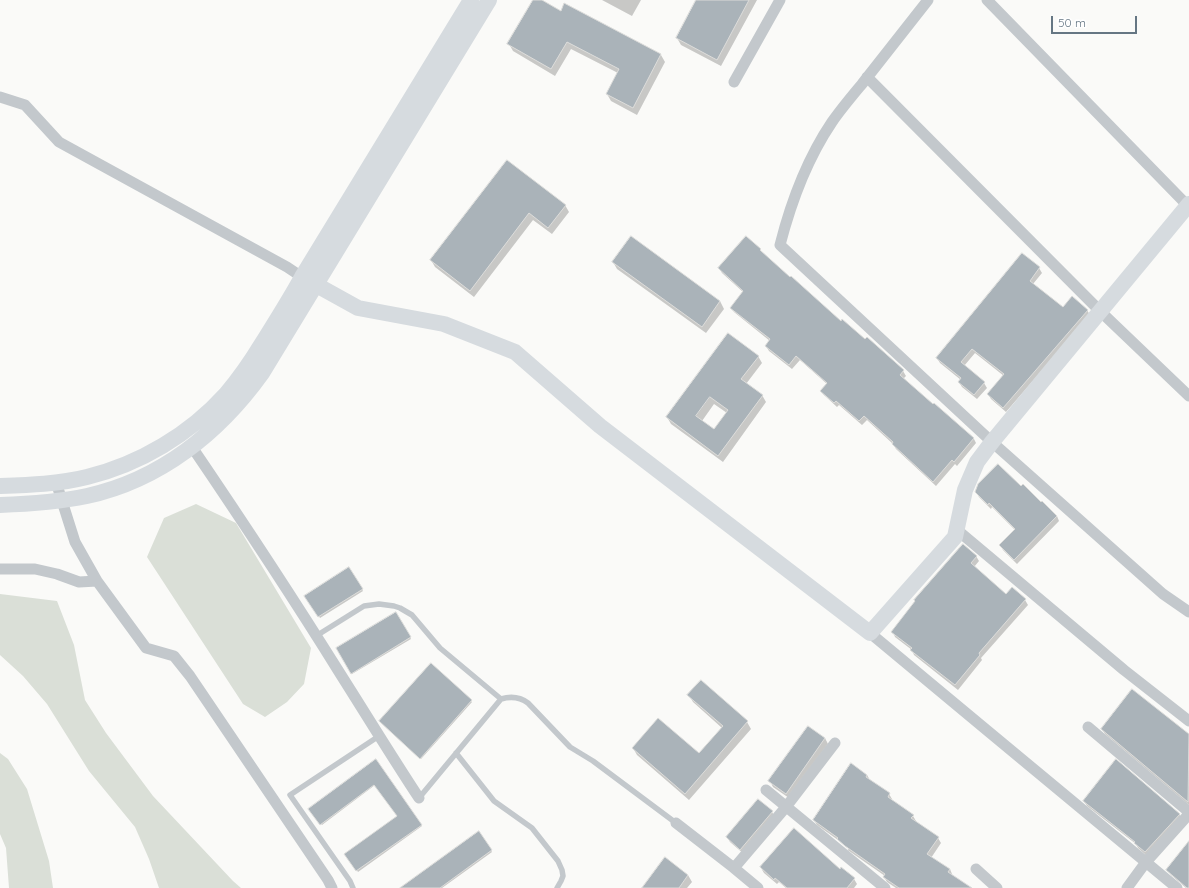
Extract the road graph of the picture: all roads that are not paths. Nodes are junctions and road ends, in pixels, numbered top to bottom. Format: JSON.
{"nodes":[{"id":1,"x":471,"y":0,"type":"edge"},
{"id":2,"x":489,"y":0,"type":"edge"},
{"id":3,"x":780,"y":0,"type":"edge"},
{"id":4,"x":928,"y":0,"type":"edge"},
{"id":5,"x":988,"y":0,"type":"edge"},
{"id":6,"x":867,"y":77,"type":"junction"},
{"id":7,"x":734,"y":82,"type":"dead end"},
{"id":8,"x":0,"y":97,"type":"edge"},
{"id":9,"x":1188,"y":206,"type":"edge"},
{"id":10,"x":309,"y":281,"type":"junction"},
{"id":11,"x":1100,"y":311,"type":"junction"},
{"id":12,"x":1189,"y":396,"type":"edge"},
{"id":13,"x":992,"y":442,"type":"junction"},
{"id":14,"x":192,"y":447,"type":"junction"},
{"id":15,"x":56,"y":482,"type":"junction"},
{"id":16,"x":0,"y":486,"type":"edge"},
{"id":17,"x":62,"y":500,"type":"junction"},
{"id":18,"x":0,"y":506,"type":"edge"},
{"id":19,"x":956,"y":529,"type":"junction"},
{"id":20,"x":0,"y":569,"type":"edge"},
{"id":21,"x":97,"y":580,"type":"junction"},
{"id":22,"x":1189,"y":612,"type":"edge"},
{"id":23,"x":870,"y":633,"type":"junction"},
{"id":24,"x":316,"y":636,"type":"junction"},
{"id":25,"x":501,"y":699,"type":"junction"},
{"id":26,"x":1189,"y":721,"type":"edge"},
{"id":27,"x":1088,"y":727,"type":"dead end"},
{"id":28,"x":379,"y":736,"type":"junction"},
{"id":29,"x":835,"y":743,"type":"dead end"},
{"id":30,"x":456,"y":753,"type":"junction"},
{"id":31,"x":766,"y":790,"type":"dead end"},
{"id":32,"x":419,"y":798,"type":"joint"},
{"id":33,"x":786,"y":806,"type":"junction"},
{"id":34,"x":1189,"y":813,"type":"edge"},
{"id":35,"x":676,"y":823,"type":"joint"},
{"id":36,"x":1146,"y":862,"type":"junction"},
{"id":37,"x":734,"y":868,"type":"junction"},
{"id":38,"x":976,"y":869,"type":"dead end"},
{"id":39,"x":332,"y":888,"type":"edge"},
{"id":40,"x":353,"y":888,"type":"edge"},
{"id":41,"x":557,"y":888,"type":"edge"},
{"id":42,"x":758,"y":888,"type":"edge"},
{"id":43,"x":885,"y":888,"type":"edge"},
{"id":44,"x":997,"y":888,"type":"edge"},
{"id":45,"x":1127,"y":888,"type":"edge"},
{"id":46,"x":1178,"y":888,"type":"edge"}],
"edges":[{"from":1,"to":10,"type":"main road"},
{"from":2,"to":10,"type":"main road"},
{"from":3,"to":7,"type":"street"},
{"from":4,"to":6,"type":"street"},
{"from":5,"to":9,"type":"street"},
{"from":6,"to":11,"type":"street"},
{"from":6,"to":13,"type":"street"},
{"from":8,"to":10,"type":"street"},
{"from":9,"to":11,"type":"main road"},
{"from":10,"to":14,"type":"main road"},
{"from":10,"to":15,"type":"main road"},
{"from":10,"to":23,"type":"main road"},
{"from":11,"to":12,"type":"street"},
{"from":11,"to":13,"type":"main road"},
{"from":13,"to":19,"type":"main road"},
{"from":13,"to":22,"type":"street"},
{"from":14,"to":17,"type":"main road"},
{"from":14,"to":24,"type":"street"},
{"from":15,"to":16,"type":"main road"},
{"from":15,"to":17,"type":"street"},
{"from":17,"to":18,"type":"main road"},
{"from":17,"to":21,"type":"street"},
{"from":19,"to":23,"type":"main road"},
{"from":19,"to":26,"type":"street"},
{"from":20,"to":21,"type":"street"},
{"from":21,"to":39,"type":"street"},
{"from":23,"to":36,"type":"street"},
{"from":24,"to":25,"type":"lane"},
{"from":24,"to":28,"type":"street"},
{"from":25,"to":30,"type":"lane"},
{"from":25,"to":35,"type":"lane"},
{"from":27,"to":34,"type":"street"},
{"from":28,"to":32,"type":"street"},
{"from":28,"to":40,"type":"lane"},
{"from":29,"to":33,"type":"street"},
{"from":30,"to":32,"type":"lane"},
{"from":30,"to":41,"type":"lane"},
{"from":31,"to":33,"type":"street"},
{"from":33,"to":37,"type":"street"},
{"from":33,"to":43,"type":"street"},
{"from":34,"to":36,"type":"street"},
{"from":35,"to":37,"type":"street"},
{"from":36,"to":45,"type":"street"},
{"from":36,"to":46,"type":"street"},
{"from":37,"to":42,"type":"street"},
{"from":38,"to":44,"type":"street"}]}
